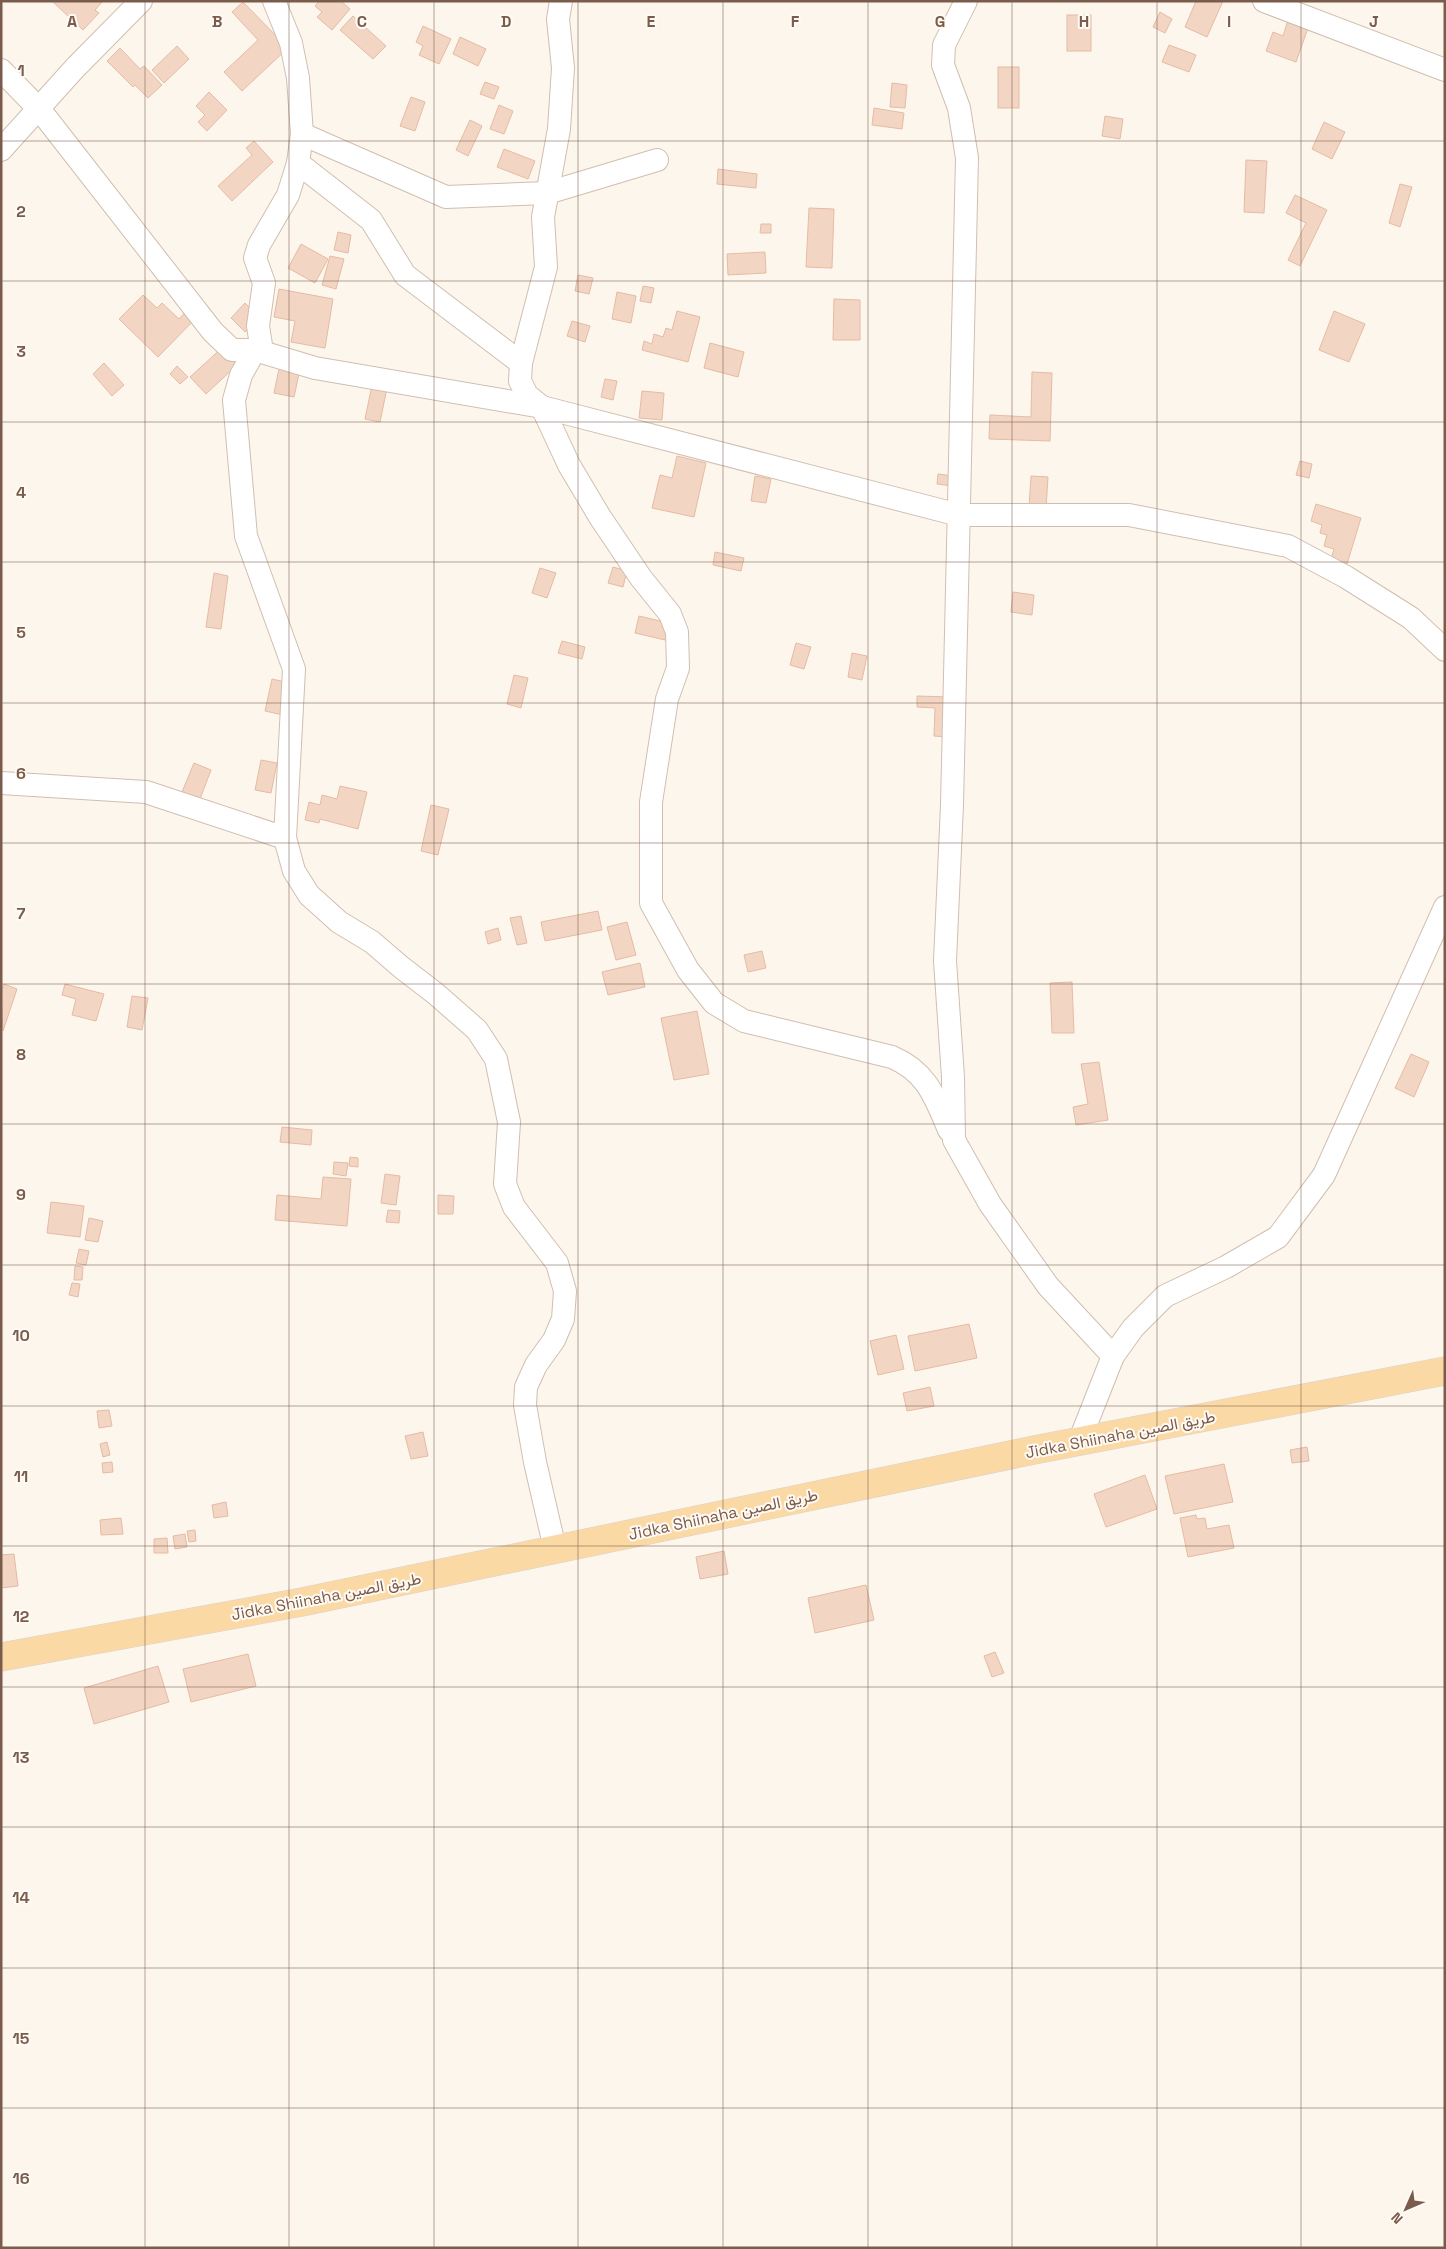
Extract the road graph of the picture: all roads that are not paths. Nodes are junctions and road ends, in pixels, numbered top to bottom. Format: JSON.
{"nodes":[{"id":1,"x":141,"y":1,"type":"edge"},
{"id":2,"x":274,"y":1,"type":"edge"},
{"id":3,"x":562,"y":1,"type":"edge"},
{"id":4,"x":966,"y":1,"type":"edge"},
{"id":5,"x":1264,"y":1,"type":"edge"},
{"id":6,"x":1,"y":70,"type":"edge"},
{"id":7,"x":1445,"y":70,"type":"edge"},
{"id":8,"x":40,"y":110,"type":"junction"},
{"id":9,"x":302,"y":134,"type":"junction"},
{"id":10,"x":1,"y":150,"type":"edge"},
{"id":11,"x":657,"y":160,"type":"dead end"},
{"id":12,"x":298,"y":163,"type":"junction"},
{"id":13,"x":547,"y":193,"type":"junction"},
{"id":14,"x":255,"y":350,"type":"junction"},
{"id":15,"x":521,"y":363,"type":"junction"},
{"id":16,"x":542,"y":406,"type":"junction"},
{"id":17,"x":959,"y":515,"type":"junction"},
{"id":18,"x":1445,"y":650,"type":"edge"},
{"id":19,"x":1,"y":783,"type":"edge"},
{"id":20,"x":285,"y":838,"type":"junction"},
{"id":21,"x":1445,"y":907,"type":"edge"},
{"id":22,"x":954,"y":1140,"type":"junction"},
{"id":23,"x":1113,"y":1356,"type":"junction"},
{"id":24,"x":1445,"y":1371,"type":"edge"},
{"id":25,"x":1079,"y":1442,"type":"junction"},
{"id":26,"x":555,"y":1549,"type":"junction"},
{"id":27,"x":1,"y":1657,"type":"edge"}],
"edges":[{"from":1,"to":8,"type":"street"},
{"from":2,"to":9,"type":"street"},
{"from":3,"to":13,"type":"street"},
{"from":4,"to":17,"type":"street"},
{"from":5,"to":7,"type":"street"},
{"from":6,"to":8,"type":"street"},
{"from":8,"to":10,"type":"street"},
{"from":8,"to":14,"type":"street"},
{"from":9,"to":12,"type":"street"},
{"from":9,"to":13,"type":"street"},
{"from":11,"to":13,"type":"street"},
{"from":12,"to":14,"type":"street"},
{"from":12,"to":15,"type":"street"},
{"from":13,"to":15,"type":"street"},
{"from":14,"to":16,"type":"street"},
{"from":14,"to":20,"type":"street"},
{"from":15,"to":16,"type":"street"},
{"from":16,"to":17,"type":"street"},
{"from":16,"to":22,"type":"street"},
{"from":17,"to":18,"type":"street"},
{"from":17,"to":22,"type":"street"},
{"from":19,"to":20,"type":"street"},
{"from":20,"to":26,"type":"street"},
{"from":21,"to":23,"type":"street"},
{"from":22,"to":23,"type":"street"},
{"from":23,"to":25,"type":"street"},
{"from":24,"to":25,"type":"main road","name":"Jidka Shiinaha طريق الصين"},
{"from":25,"to":26,"type":"main road","name":"Jidka Shiinaha طريق الصين"},
{"from":26,"to":27,"type":"main road","name":"Jidka Shiinaha طريق الصين"}]}
